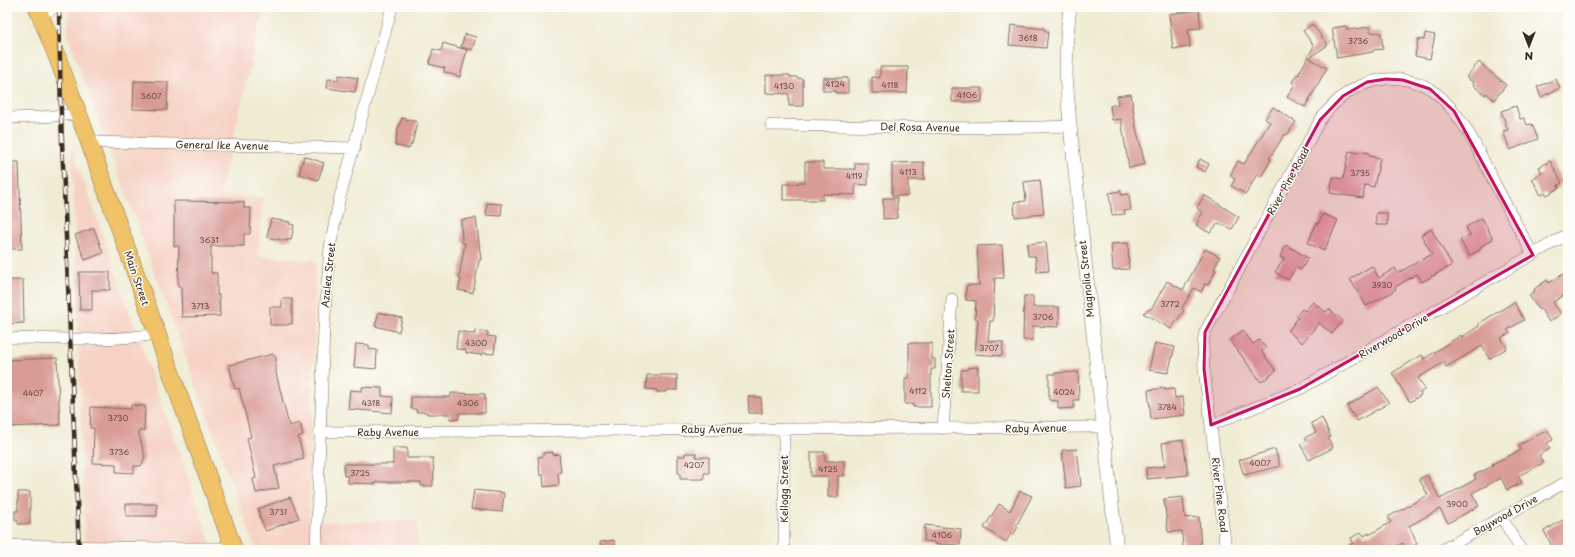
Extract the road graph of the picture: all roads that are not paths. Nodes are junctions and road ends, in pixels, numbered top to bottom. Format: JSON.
{"nodes":[{"id":1,"x":56,"y":7,"type":"edge"},
{"id":2,"x":392,"y":7,"type":"edge"},
{"id":3,"x":1070,"y":7,"type":"edge"},
{"id":4,"x":39,"y":11,"type":"edge"},
{"id":5,"x":78,"y":114,"type":"junction"},
{"id":6,"x":7,"y":118,"type":"edge"},
{"id":7,"x":770,"y":125,"type":"dead end"},
{"id":8,"x":1070,"y":126,"type":"junction"},
{"id":9,"x":89,"y":142,"type":"junction"},
{"id":10,"x":354,"y":148,"type":"junction"},
{"id":11,"x":1568,"y":234,"type":"edge"},
{"id":12,"x":1533,"y":255,"type":"junction"},
{"id":13,"x":952,"y":299,"type":"dead end"},
{"id":14,"x":157,"y":334,"type":"junction"},
{"id":15,"x":7,"y":338,"type":"edge"},
{"id":16,"x":1211,"y":425,"type":"junction"},
{"id":17,"x":1103,"y":427,"type":"junction"},
{"id":18,"x":784,"y":429,"type":"junction"},
{"id":19,"x":943,"y":429,"type":"junction"},
{"id":20,"x":320,"y":432,"type":"junction"},
{"id":21,"x":1568,"y":481,"type":"edge"},
{"id":22,"x":1502,"y":518,"type":"junction"},
{"id":23,"x":7,"y":545,"type":"edge"},
{"id":24,"x":233,"y":549,"type":"edge"},
{"id":25,"x":316,"y":550,"type":"edge"},
{"id":26,"x":784,"y":550,"type":"edge"},
{"id":27,"x":1117,"y":550,"type":"edge"},
{"id":28,"x":1226,"y":550,"type":"edge"},
{"id":29,"x":1442,"y":550,"type":"edge"},
{"id":30,"x":1521,"y":550,"type":"edge"}],
"edges":[{"from":1,"to":4,"type":"street"},
{"from":2,"to":10,"type":"street","name":"Azalea Street"},
{"from":3,"to":8,"type":"street","name":"Magnolia Street"},
{"from":4,"to":5,"type":"main road","name":"Main Street"},
{"from":5,"to":6,"type":"street"},
{"from":5,"to":9,"type":"main road","name":"Main Street"},
{"from":7,"to":8,"type":"street","name":"Del Rosa Avenue"},
{"from":8,"to":17,"type":"street","name":"Magnolia Street"},
{"from":9,"to":10,"type":"street","name":"General Ike Avenue"},
{"from":9,"to":14,"type":"main road","name":"Main Street"},
{"from":10,"to":20,"type":"street","name":"Azalea Street"},
{"from":11,"to":12,"type":"street","name":"Riverwood Drive"},
{"from":12,"to":16,"type":"street","name":"Riverwood Drive"},
{"from":12,"to":16,"type":"street","name":"River Pine Road"},
{"from":13,"to":19,"type":"street","name":"Shelton Street"},
{"from":14,"to":15,"type":"street"},
{"from":14,"to":24,"type":"main road","name":"Main Street"},
{"from":16,"to":28,"type":"street","name":"River Pine Road"},
{"from":17,"to":19,"type":"street","name":"Raby Avenue"},
{"from":17,"to":27,"type":"street","name":"Magnolia Street"},
{"from":18,"to":19,"type":"street","name":"Raby Avenue"},
{"from":18,"to":20,"type":"street","name":"Raby Avenue"},
{"from":18,"to":26,"type":"street","name":"Kellogg Street"},
{"from":20,"to":25,"type":"street","name":"Azalea Street"},
{"from":21,"to":22,"type":"street","name":"Baywood Drive"},
{"from":22,"to":29,"type":"street","name":"Baywood Drive"},
{"from":22,"to":30,"type":"street"},
{"from":23,"to":24,"type":"street"}]}
